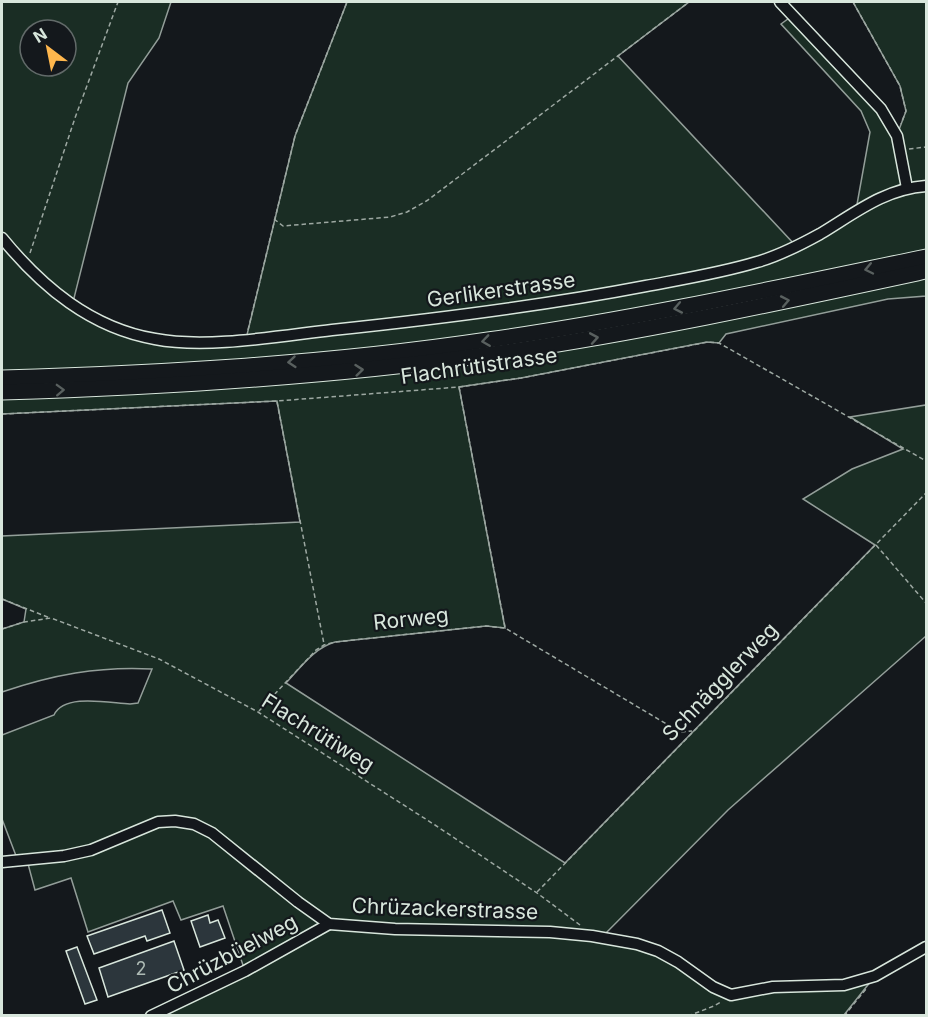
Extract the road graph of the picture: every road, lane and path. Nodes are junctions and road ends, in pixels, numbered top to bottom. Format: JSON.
{"nodes":[{"id":1,"x":118,"y":2,"type":"edge"},
{"id":2,"x":347,"y":2,"type":"edge"},
{"id":3,"x":689,"y":2,"type":"edge"},
{"id":4,"x":780,"y":2,"type":"edge"},
{"id":5,"x":853,"y":2,"type":"edge"},
{"id":6,"x":897,"y":136,"type":"junction"},
{"id":7,"x":927,"y":147,"type":"edge"},
{"id":8,"x":900,"y":151,"type":"junction"},
{"id":9,"x":927,"y":186,"type":"edge"},
{"id":10,"x":907,"y":188,"type":"junction"},
{"id":11,"x":274,"y":219,"type":"junction"},
{"id":12,"x":2,"y":238,"type":"edge"},
{"id":13,"x":927,"y":257,"type":"edge"},
{"id":14,"x":26,"y":265,"type":"junction"},
{"id":15,"x":927,"y":271,"type":"edge"},
{"id":16,"x":246,"y":339,"type":"junction"},
{"id":17,"x":2,"y":378,"type":"edge"},
{"id":18,"x":459,"y":387,"type":"junction"},
{"id":19,"x":2,"y":392,"type":"edge"},
{"id":20,"x":277,"y":401,"type":"junction"},
{"id":21,"x":2,"y":414,"type":"edge"},
{"id":22,"x":927,"y":461,"type":"edge"},
{"id":23,"x":927,"y":493,"type":"edge"},
{"id":24,"x":876,"y":545,"type":"junction"},
{"id":25,"x":2,"y":599,"type":"edge"},
{"id":26,"x":927,"y":603,"type":"edge"},
{"id":27,"x":51,"y":618,"type":"junction"},
{"id":28,"x":505,"y":628,"type":"junction"},
{"id":29,"x":2,"y":629,"type":"edge"},
{"id":30,"x":324,"y":645,"type":"junction"},
{"id":31,"x":258,"y":712,"type":"junction"},
{"id":32,"x":693,"y":731,"type":"junction"},
{"id":33,"x":2,"y":862,"type":"edge"},
{"id":34,"x":537,"y":892,"type":"junction"},
{"id":35,"x":329,"y":924,"type":"junction"},
{"id":36,"x":592,"y":936,"type":"junction"},
{"id":37,"x":927,"y":947,"type":"edge"},
{"id":38,"x":875,"y":976,"type":"junction"},
{"id":39,"x":731,"y":994,"type":"junction"},
{"id":40,"x":152,"y":1016,"type":"edge"},
{"id":41,"x":688,"y":1016,"type":"edge"},
{"id":42,"x":844,"y":1016,"type":"edge"}],
"edges":[{"from":1,"to":14,"type":"path"},
{"from":2,"to":11,"type":"path"},
{"from":3,"to":11,"type":"path"},
{"from":4,"to":6,"type":"street"},
{"from":5,"to":6,"type":"path"},
{"from":6,"to":8,"type":"street"},
{"from":7,"to":8,"type":"path"},
{"from":8,"to":10,"type":"street"},
{"from":9,"to":10,"type":"street","name":"Gerlikerstrasse"},
{"from":10,"to":16,"type":"street","name":"Gerlikerstrasse"},
{"from":11,"to":16,"type":"path"},
{"from":12,"to":14,"type":"street","name":"Gerlikerstrasse"},
{"from":13,"to":17,"type":"highway","one_way":true},
{"from":14,"to":16,"type":"street","name":"Gerlikerstrasse"},
{"from":19,"to":15,"type":"highway","one_way":true},
{"from":18,"to":20,"type":"path","name":"Flachrütistrasse"},
{"from":18,"to":22,"type":"path","name":"Flachrütistrasse"},
{"from":18,"to":28,"type":"path"},
{"from":20,"to":21,"type":"path","name":"Flachrütistrasse"},
{"from":20,"to":30,"type":"path"},
{"from":23,"to":24,"type":"path","name":"Schnägglerweg"},
{"from":24,"to":26,"type":"path"},
{"from":24,"to":32,"type":"path","name":"Schnägglerweg"},
{"from":25,"to":27,"type":"path","name":"Flachrütiweg"},
{"from":27,"to":29,"type":"path"},
{"from":27,"to":31,"type":"path","name":"Flachrütiweg"},
{"from":28,"to":30,"type":"path","name":"Rorweg"},
{"from":28,"to":32,"type":"path"},
{"from":30,"to":31,"type":"path"},
{"from":31,"to":34,"type":"path","name":"Flachrütiweg"},
{"from":32,"to":34,"type":"path","name":"Schnägglerweg"},
{"from":33,"to":35,"type":"street","name":"Chrüzackerstrasse"},
{"from":34,"to":36,"type":"path","name":"Flachrütiweg"},
{"from":35,"to":36,"type":"street","name":"Chrüzackerstrasse"},
{"from":35,"to":40,"type":"street","name":"Chrüzbüelweg"},
{"from":36,"to":39,"type":"street","name":"Chrüzackerstrasse"},
{"from":37,"to":38,"type":"street"},
{"from":38,"to":39,"type":"street"},
{"from":38,"to":42,"type":"path"},
{"from":39,"to":41,"type":"path"}]}
